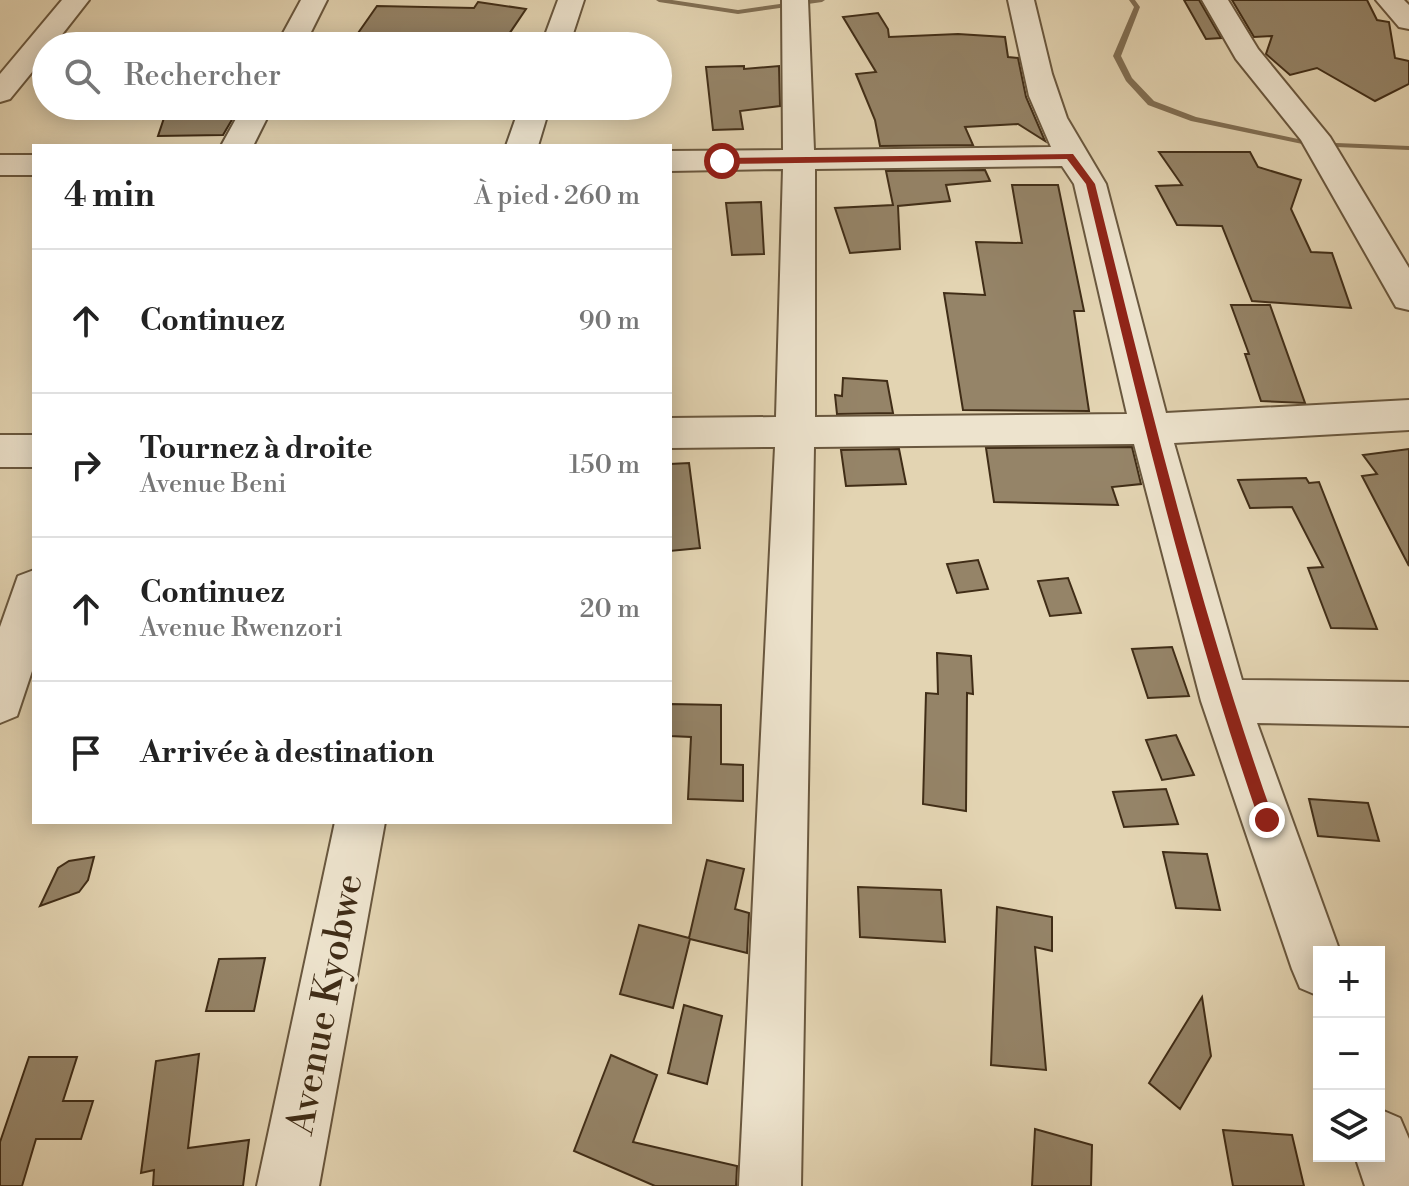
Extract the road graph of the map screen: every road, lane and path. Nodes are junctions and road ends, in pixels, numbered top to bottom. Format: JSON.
{"nodes":[{"id":1,"x":76,"y":0,"type":"edge"},
{"id":2,"x":314,"y":0,"type":"edge"},
{"id":3,"x":571,"y":0,"type":"edge"},
{"id":4,"x":1021,"y":0,"type":"edge"},
{"id":5,"x":1215,"y":0,"type":"edge"},
{"id":6,"x":1389,"y":0,"type":"edge"},
{"id":7,"x":796,"y":6,"type":"edge"},
{"id":8,"x":1409,"y":21,"type":"edge"},
{"id":9,"x":50,"y":32,"type":"edge"},
{"id":10,"x":297,"y":32,"type":"edge"},
{"id":11,"x":560,"y":32,"type":"edge"},
{"id":12,"x":32,"y":54,"type":"edge"},
{"id":13,"x":0,"y":93,"type":"edge"},
{"id":14,"x":251,"y":120,"type":"edge"},
{"id":15,"x":530,"y":120,"type":"edge"},
{"id":16,"x":238,"y":144,"type":"edge"},
{"id":17,"x":523,"y":144,"type":"edge"},
{"id":18,"x":1069,"y":156,"type":"junction"},
{"id":19,"x":799,"y":160,"type":"junction"},
{"id":20,"x":672,"y":161,"type":"edge"},
{"id":21,"x":0,"y":165,"type":"edge"},
{"id":22,"x":32,"y":165,"type":"edge"},
{"id":23,"x":1409,"y":298,"type":"edge"},
{"id":24,"x":1409,"y":415,"type":"edge"},
{"id":25,"x":1150,"y":429,"type":"junction"},
{"id":26,"x":795,"y":431,"type":"junction"},
{"id":27,"x":672,"y":433,"type":"edge"},
{"id":28,"x":0,"y":451,"type":"edge"},
{"id":29,"x":32,"y":451,"type":"edge"},
{"id":30,"x":32,"y":596,"type":"edge"},
{"id":31,"x":0,"y":701,"type":"edge"},
{"id":32,"x":1225,"y":701,"type":"junction"},
{"id":33,"x":1409,"y":704,"type":"edge"},
{"id":34,"x":360,"y":824,"type":"edge"},
{"id":35,"x":1313,"y":952,"type":"edge"},
{"id":36,"x":1385,"y":1156,"type":"edge"},
{"id":37,"x":288,"y":1186,"type":"edge"},
{"id":38,"x":770,"y":1186,"type":"edge"},
{"id":39,"x":1396,"y":1186,"type":"edge"}],
"edges":[{"from":1,"to":9,"type":"street"},
{"from":2,"to":10,"type":"street"},
{"from":3,"to":11,"type":"street"},
{"from":4,"to":18,"type":"street"},
{"from":5,"to":23,"type":"street"},
{"from":6,"to":8,"type":"street"},
{"from":7,"to":19,"type":"street"},
{"from":12,"to":13,"type":"street"},
{"from":14,"to":16,"type":"street"},
{"from":15,"to":17,"type":"street"},
{"from":18,"to":19,"type":"street"},
{"from":18,"to":25,"type":"street"},
{"from":19,"to":20,"type":"street"},
{"from":19,"to":26,"type":"street"},
{"from":21,"to":22,"type":"street"},
{"from":24,"to":25,"type":"street"},
{"from":25,"to":26,"type":"street"},
{"from":25,"to":32,"type":"street"},
{"from":26,"to":27,"type":"street"},
{"from":26,"to":38,"type":"street"},
{"from":28,"to":29,"type":"street"},
{"from":30,"to":31,"type":"street"},
{"from":32,"to":33,"type":"street"},
{"from":32,"to":35,"type":"street"},
{"from":34,"to":37,"type":"street","name":"Avenue Kyobwe"},
{"from":36,"to":39,"type":"street"}]}
